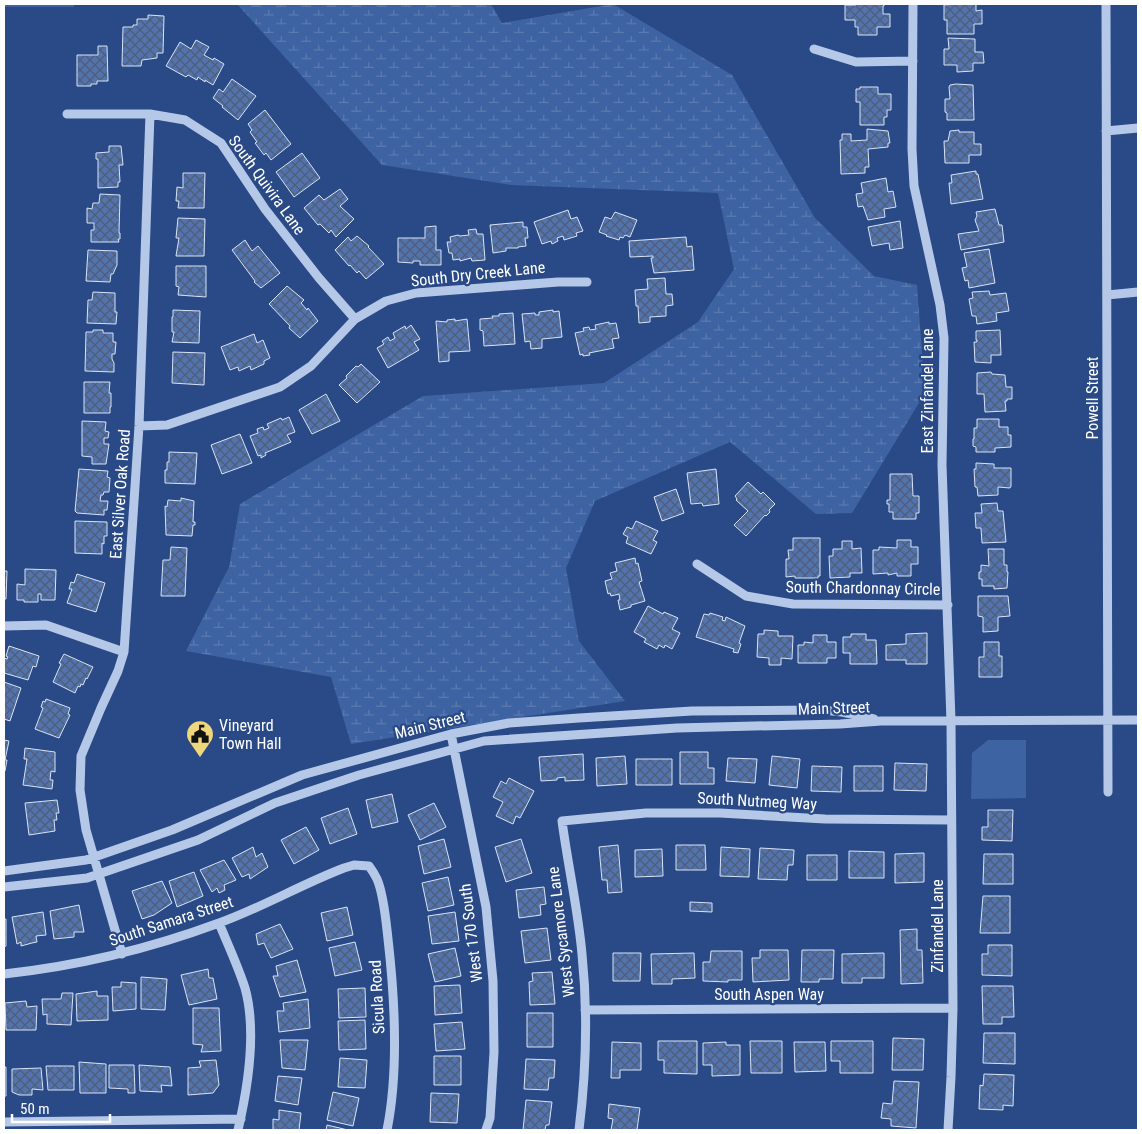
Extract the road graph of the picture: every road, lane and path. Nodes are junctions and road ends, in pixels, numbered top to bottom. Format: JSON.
{"nodes":[{"id":1,"x":913,"y":4,"type":"edge"},
{"id":2,"x":1106,"y":4,"type":"edge"},
{"id":3,"x":814,"y":49,"type":"dead end"},
{"id":4,"x":913,"y":60,"type":"junction"},
{"id":5,"x":68,"y":114,"type":"dead end"},
{"id":6,"x":150,"y":114,"type":"junction"},
{"id":7,"x":1138,"y":128,"type":"edge"},
{"id":8,"x":1106,"y":131,"type":"junction"},
{"id":9,"x":587,"y":282,"type":"dead end"},
{"id":10,"x":1138,"y":292,"type":"edge"},
{"id":11,"x":1107,"y":295,"type":"junction"},
{"id":12,"x":355,"y":319,"type":"junction"},
{"id":13,"x":140,"y":426,"type":"junction"},
{"id":14,"x":696,"y":564,"type":"dead end"},
{"id":15,"x":948,"y":605,"type":"junction"},
{"id":16,"x":4,"y":626,"type":"edge"},
{"id":17,"x":124,"y":652,"type":"junction"},
{"id":18,"x":1107,"y":720,"type":"junction"},
{"id":19,"x":1138,"y":720,"type":"edge"},
{"id":20,"x":881,"y":721,"type":"junction"},
{"id":21,"x":952,"y":721,"type":"junction"},
{"id":22,"x":451,"y":734,"type":"junction"},
{"id":23,"x":454,"y":749,"type":"junction"},
{"id":24,"x":1108,"y":792,"type":"dead end"},
{"id":25,"x":952,"y":820,"type":"junction"},
{"id":26,"x":562,"y":821,"type":"joint"},
{"id":27,"x":97,"y":865,"type":"junction"},
{"id":28,"x":369,"y":866,"type":"joint"},
{"id":29,"x":4,"y":871,"type":"edge"},
{"id":30,"x":4,"y":887,"type":"edge"},
{"id":31,"x":219,"y":923,"type":"junction"},
{"id":32,"x":122,"y":954,"type":"junction"},
{"id":33,"x":4,"y":974,"type":"edge"},
{"id":34,"x":952,"y":1008,"type":"junction"},
{"id":35,"x":585,"y":1010,"type":"junction"},
{"id":36,"x":241,"y":1119,"type":"junction"},
{"id":37,"x":4,"y":1122,"type":"edge"},
{"id":38,"x":238,"y":1130,"type":"edge"},
{"id":39,"x":387,"y":1130,"type":"edge"},
{"id":40,"x":486,"y":1130,"type":"edge"},
{"id":41,"x":578,"y":1130,"type":"edge"},
{"id":42,"x":948,"y":1130,"type":"edge"}],
"edges":[{"from":1,"to":4,"type":"street","name":"East Zinfandel Lane"},
{"from":2,"to":8,"type":"street","name":"Powell Street"},
{"from":3,"to":4,"type":"street"},
{"from":4,"to":15,"type":"street","name":"East Zinfandel Lane"},
{"from":5,"to":6,"type":"street","name":"South Quivira Lane"},
{"from":6,"to":12,"type":"street","name":"South Quivira Lane"},
{"from":6,"to":13,"type":"street","name":"East Silver Oak Road"},
{"from":7,"to":8,"type":"street"},
{"from":8,"to":11,"type":"street","name":"Powell Street"},
{"from":9,"to":12,"type":"street","name":"South Dry Creek Lane"},
{"from":10,"to":11,"type":"street"},
{"from":11,"to":18,"type":"street","name":"Powell Street"},
{"from":12,"to":13,"type":"street","name":"South Dry Creek Lane"},
{"from":13,"to":17,"type":"street","name":"East Silver Oak Road"},
{"from":14,"to":15,"type":"street","name":"South Chardonnay Circle"},
{"from":15,"to":21,"type":"street","name":"East Zinfandel Lane"},
{"from":16,"to":17,"type":"street"},
{"from":17,"to":27,"type":"street","name":"East Silver Oak Road"},
{"from":18,"to":19,"type":"street","name":"Main Street"},
{"from":18,"to":21,"type":"street","name":"Main Street"},
{"from":18,"to":24,"type":"street","name":"Powell Street"},
{"from":20,"to":21,"type":"street","name":"Main Street"},
{"from":20,"to":22,"type":"street","name":"Main Street"},
{"from":20,"to":23,"type":"street","name":"Main Street"},
{"from":21,"to":25,"type":"street","name":"Zinfandel Lane"},
{"from":22,"to":23,"type":"street","name":"West 170 South"},
{"from":22,"to":27,"type":"street","name":"Main Street"},
{"from":23,"to":27,"type":"street","name":"Main Street"},
{"from":23,"to":40,"type":"street","name":"West 170 South"},
{"from":25,"to":26,"type":"street","name":"South Nutmeg Way"},
{"from":25,"to":34,"type":"street","name":"Zinfandel Lane"},
{"from":26,"to":35,"type":"street","name":"West Sycamore Lane"},
{"from":27,"to":29,"type":"street","name":"Main Street"},
{"from":27,"to":30,"type":"street","name":"Main Street"},
{"from":27,"to":32,"type":"street","name":"East Silver Oak Road"},
{"from":28,"to":31,"type":"street","name":"South Samara Street"},
{"from":28,"to":39,"type":"street","name":"Sicula Road"},
{"from":31,"to":32,"type":"street","name":"South Samara Street"},
{"from":31,"to":36,"type":"street"},
{"from":32,"to":33,"type":"street","name":"South Samara Street"},
{"from":34,"to":35,"type":"street","name":"South Aspen Way"},
{"from":34,"to":42,"type":"street","name":"Zinfandel Lane"},
{"from":35,"to":41,"type":"street","name":"West Sycamore Lane"},
{"from":36,"to":37,"type":"street"},
{"from":36,"to":38,"type":"street"}]}
